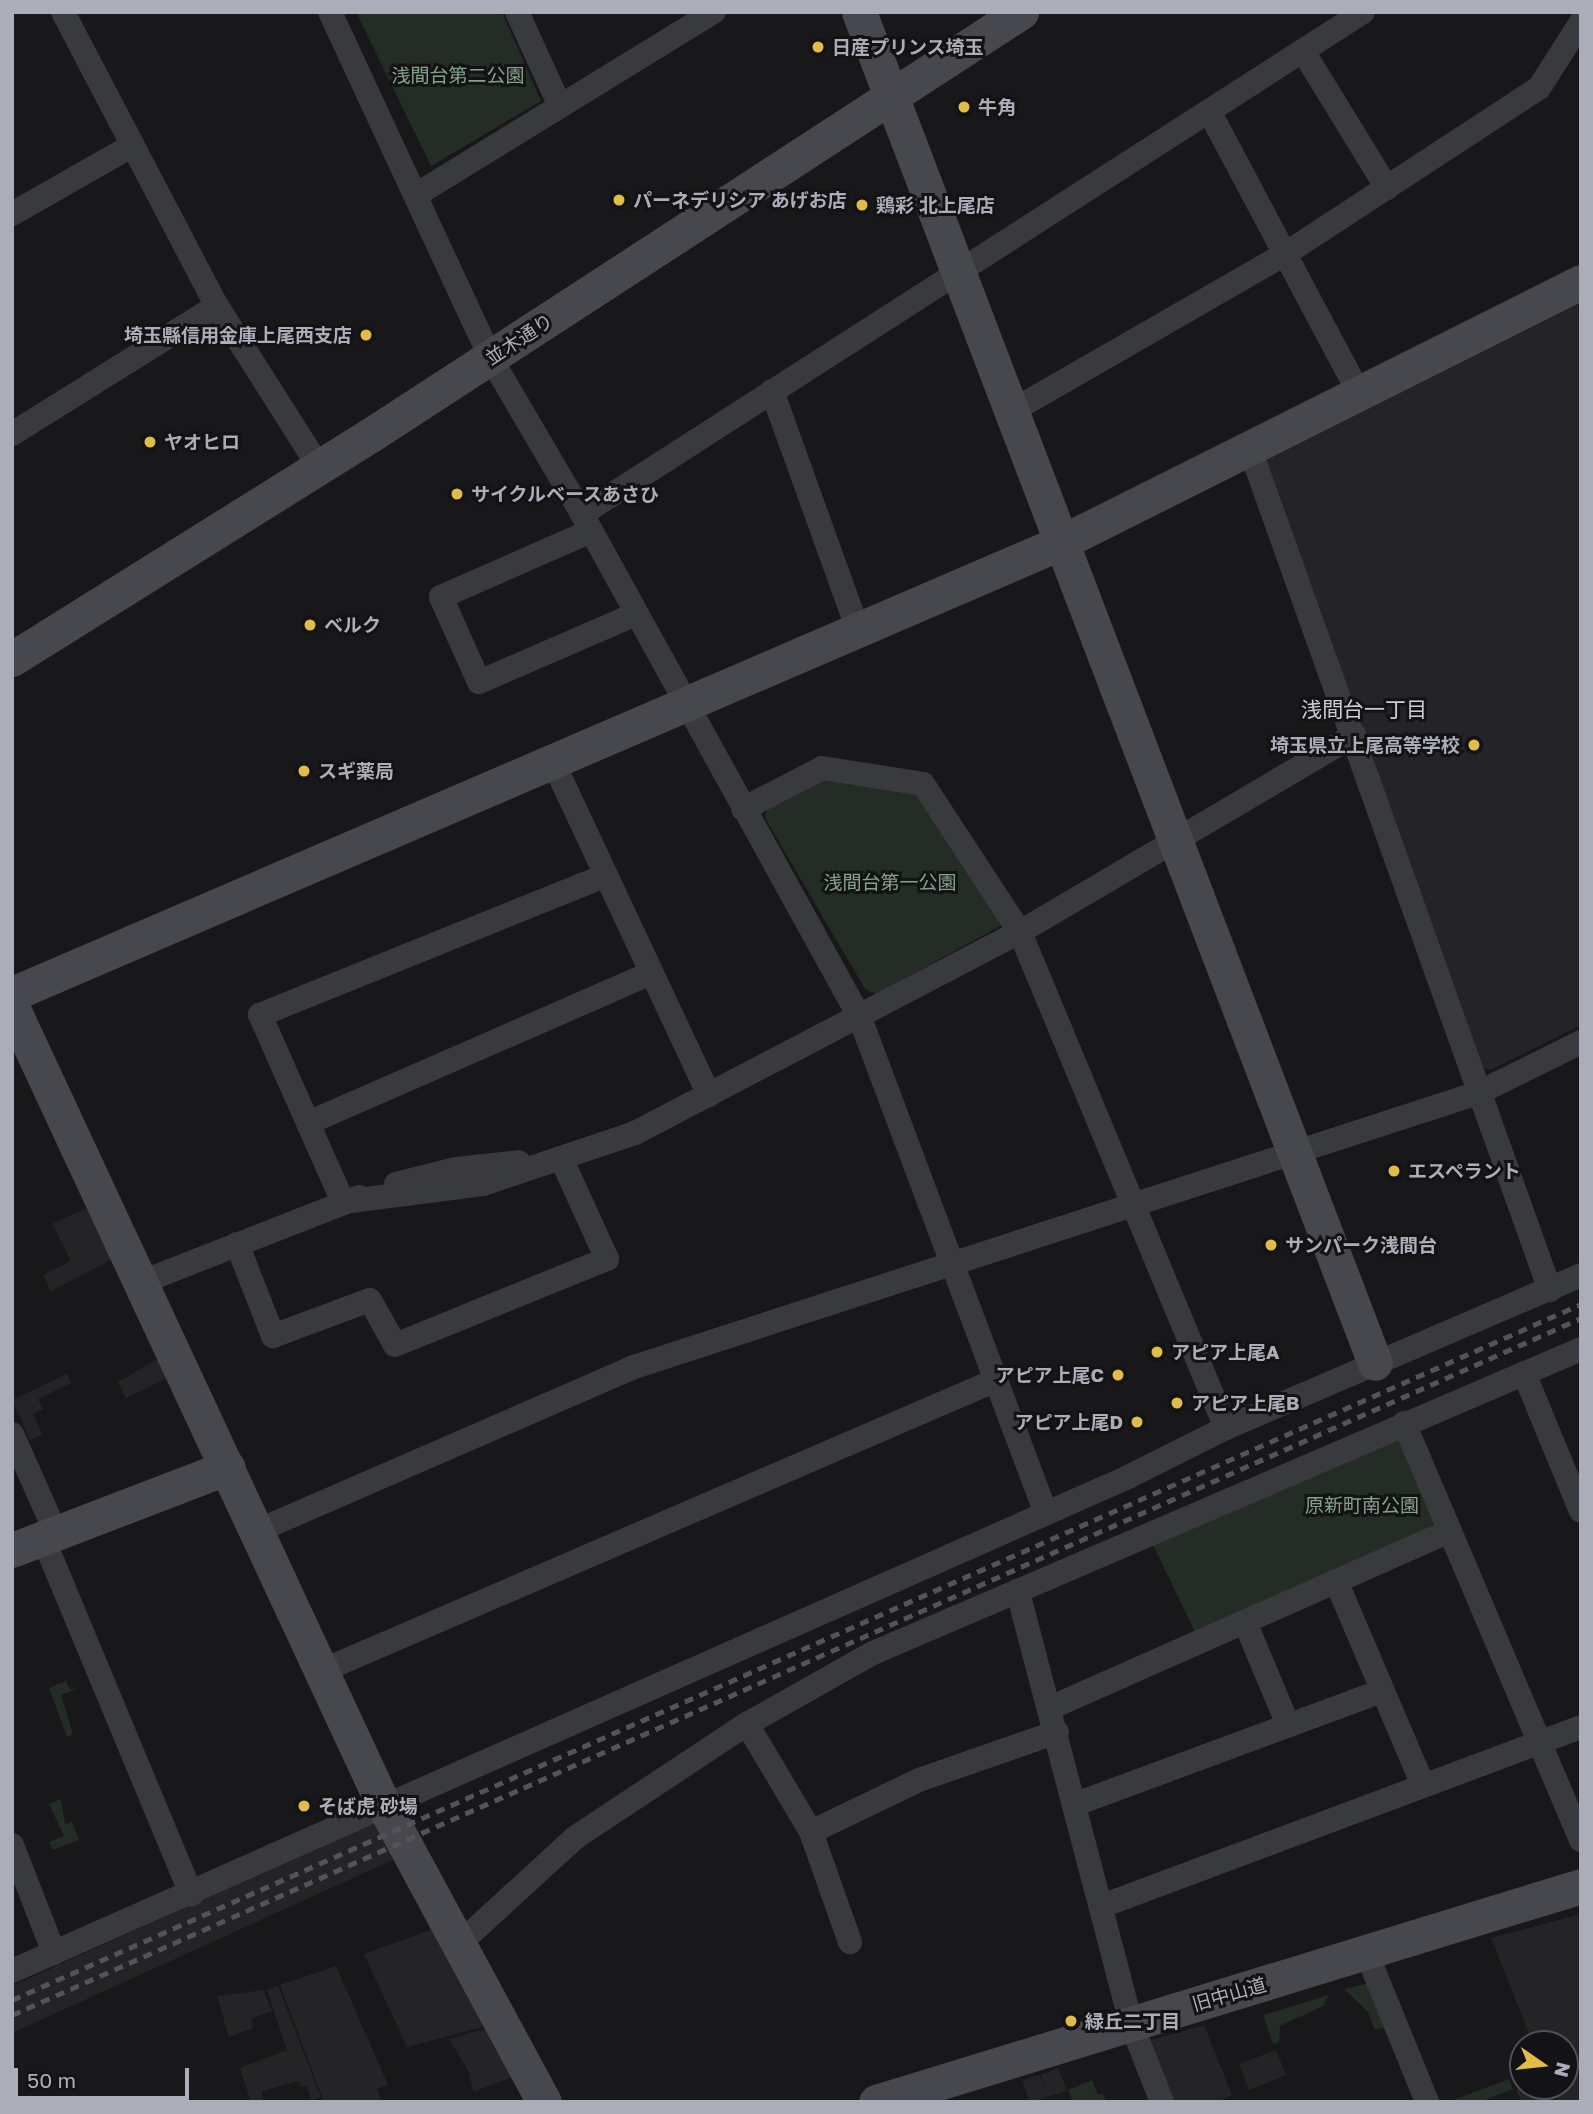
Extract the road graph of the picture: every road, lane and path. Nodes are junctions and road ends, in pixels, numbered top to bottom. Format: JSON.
{"nodes":[{"id":1,"x":63,"y":12,"type":"edge"},
{"id":2,"x":330,"y":12,"type":"edge"},
{"id":3,"x":517,"y":12,"type":"edge"},
{"id":4,"x":859,"y":12,"type":"edge"},
{"id":5,"x":1021,"y":12,"type":"edge"},
{"id":6,"x":1363,"y":12,"type":"edge"},
{"id":7,"x":703,"y":15,"type":"edge"},
{"id":8,"x":1581,"y":22,"type":"edge"},
{"id":9,"x":1303,"y":51,"type":"junction"},
{"id":10,"x":892,"y":96,"type":"junction"},
{"id":11,"x":560,"y":106,"type":"junction"},
{"id":12,"x":1209,"y":111,"type":"junction"},
{"id":13,"x":133,"y":145,"type":"junction"},
{"id":14,"x":1387,"y":188,"type":"junction"},
{"id":15,"x":415,"y":195,"type":"junction"},
{"id":16,"x":12,"y":214,"type":"edge"},
{"id":17,"x":1285,"y":254,"type":"junction"},
{"id":18,"x":957,"y":273,"type":"junction"},
{"id":19,"x":1581,"y":282,"type":"edge"},
{"id":20,"x":217,"y":306,"type":"junction"},
{"id":21,"x":490,"y":357,"type":"junction"},
{"id":22,"x":772,"y":391,"type":"junction"},
{"id":23,"x":1359,"y":393,"type":"junction"},
{"id":24,"x":1012,"y":411,"type":"junction"},
{"id":25,"x":12,"y":434,"type":"edge"},
{"id":26,"x":1250,"y":449,"type":"junction"},
{"id":27,"x":319,"y":467,"type":"junction"},
{"id":28,"x":586,"y":522,"type":"junction"},
{"id":29,"x":1062,"y":541,"type":"junction"},
{"id":30,"x":636,"y":614,"type":"junction"},
{"id":31,"x":858,"y":630,"type":"junction"},
{"id":32,"x":12,"y":659,"type":"edge"},
{"id":33,"x":685,"y":705,"type":"junction"},
{"id":34,"x":1354,"y":735,"type":"junction"},
{"id":35,"x":553,"y":762,"type":"junction"},
{"id":36,"x":743,"y":809,"type":"junction"},
{"id":37,"x":1175,"y":838,"type":"junction"},
{"id":38,"x":606,"y":875,"type":"junction"},
{"id":39,"x":1020,"y":932,"type":"junction"},
{"id":40,"x":652,"y":973,"type":"junction"},
{"id":41,"x":12,"y":994,"type":"edge"},
{"id":42,"x":12,"y":1007,"type":"edge"},
{"id":43,"x":860,"y":1018,"type":"junction"},
{"id":44,"x":1581,"y":1042,"type":"edge"},
{"id":45,"x":1478,"y":1093,"type":"junction"},
{"id":46,"x":709,"y":1095,"type":"junction"},
{"id":47,"x":308,"y":1124,"type":"junction"},
{"id":48,"x":1297,"y":1148,"type":"junction"},
{"id":49,"x":561,"y":1158,"type":"junction"},
{"id":50,"x":343,"y":1202,"type":"junction"},
{"id":51,"x":1131,"y":1206,"type":"junction"},
{"id":52,"x":237,"y":1244,"type":"junction"},
{"id":53,"x":954,"y":1265,"type":"junction"},
{"id":54,"x":1581,"y":1275,"type":"edge"},
{"id":55,"x":142,"y":1282,"type":"junction"},
{"id":56,"x":1550,"y":1290,"type":"junction"},
{"id":57,"x":1581,"y":1349,"type":"edge"},
{"id":58,"x":1376,"y":1363,"type":"junction"},
{"id":59,"x":1524,"y":1373,"type":"junction"},
{"id":60,"x":996,"y":1380,"type":"junction"},
{"id":61,"x":1404,"y":1423,"type":"junction"},
{"id":62,"x":1226,"y":1428,"type":"junction"},
{"id":63,"x":12,"y":1434,"type":"edge"},
{"id":64,"x":228,"y":1467,"type":"junction"},
{"id":65,"x":1045,"y":1511,"type":"junction"},
{"id":66,"x":1581,"y":1511,"type":"edge"},
{"id":67,"x":257,"y":1531,"type":"junction"},
{"id":68,"x":1450,"y":1531,"type":"junction"},
{"id":69,"x":37,"y":1540,"type":"edge"},
{"id":70,"x":1336,"y":1581,"type":"junction"},
{"id":71,"x":1018,"y":1591,"type":"junction"},
{"id":72,"x":1245,"y":1622,"type":"junction"},
{"id":73,"x":324,"y":1670,"type":"junction"},
{"id":74,"x":1382,"y":1691,"type":"junction"},
{"id":75,"x":1050,"y":1708,"type":"junction"},
{"id":76,"x":747,"y":1724,"type":"junction"},
{"id":77,"x":1289,"y":1725,"type":"junction"},
{"id":78,"x":1581,"y":1727,"type":"edge"},
{"id":79,"x":1057,"y":1732,"type":"junction"},
{"id":80,"x":1539,"y":1743,"type":"junction"},
{"id":81,"x":1423,"y":1786,"type":"junction"},
{"id":82,"x":1076,"y":1804,"type":"junction"},
{"id":83,"x":384,"y":1806,"type":"junction"},
{"id":84,"x":811,"y":1832,"type":"junction"},
{"id":85,"x":1581,"y":1840,"type":"edge"},
{"id":86,"x":12,"y":1844,"type":"edge"},
{"id":87,"x":1581,"y":1885,"type":"edge"},
{"id":88,"x":191,"y":1894,"type":"junction"},
{"id":89,"x":1102,"y":1906,"type":"junction"},
{"id":90,"x":850,"y":1942,"type":"dead end"},
{"id":91,"x":458,"y":1945,"type":"junction"},
{"id":92,"x":54,"y":1953,"type":"junction"},
{"id":93,"x":1367,"y":1954,"type":"junction"},
{"id":94,"x":12,"y":1970,"type":"edge"},
{"id":95,"x":1131,"y":2023,"type":"junction"},
{"id":96,"x":890,"y":2100,"type":"edge"},
{"id":97,"x":544,"y":2102,"type":"edge"},
{"id":98,"x":1162,"y":2102,"type":"edge"},
{"id":99,"x":1427,"y":2102,"type":"edge"}],
"edges":[{"from":1,"to":13,"type":"street"},
{"from":2,"to":15,"type":"street"},
{"from":3,"to":11,"type":"street"},
{"from":4,"to":10,"type":"street"},
{"from":5,"to":10,"type":"street","name":"並木通り"},
{"from":6,"to":9,"type":"street"},
{"from":7,"to":11,"type":"street"},
{"from":8,"to":14,"type":"street"},
{"from":9,"to":12,"type":"street"},
{"from":9,"to":14,"type":"street"},
{"from":10,"to":18,"type":"street"},
{"from":10,"to":21,"type":"street","name":"並木通り"},
{"from":11,"to":15,"type":"street"},
{"from":12,"to":17,"type":"street"},
{"from":12,"to":18,"type":"street"},
{"from":13,"to":16,"type":"street"},
{"from":13,"to":20,"type":"street"},
{"from":14,"to":17,"type":"street"},
{"from":15,"to":21,"type":"street"},
{"from":17,"to":23,"type":"street"},
{"from":17,"to":24,"type":"street"},
{"from":18,"to":22,"type":"street"},
{"from":18,"to":24,"type":"street"},
{"from":19,"to":23,"type":"street"},
{"from":20,"to":25,"type":"street"},
{"from":20,"to":27,"type":"street"},
{"from":21,"to":27,"type":"street","name":"並木通り"},
{"from":21,"to":28,"type":"street"},
{"from":22,"to":28,"type":"street"},
{"from":22,"to":31,"type":"street"},
{"from":23,"to":26,"type":"street"},
{"from":24,"to":29,"type":"street"},
{"from":26,"to":29,"type":"street"},
{"from":26,"to":34,"type":"street"},
{"from":27,"to":32,"type":"street","name":"並木通り"},
{"from":28,"to":30,"type":"street"},
{"from":28,"to":30,"type":"street"},
{"from":29,"to":31,"type":"street"},
{"from":29,"to":37,"type":"street"},
{"from":30,"to":33,"type":"street"},
{"from":31,"to":33,"type":"street"},
{"from":33,"to":35,"type":"street"},
{"from":33,"to":36,"type":"street"},
{"from":34,"to":37,"type":"street"},
{"from":34,"to":45,"type":"street"},
{"from":35,"to":38,"type":"street"},
{"from":35,"to":41,"type":"street"},
{"from":36,"to":39,"type":"street"},
{"from":36,"to":43,"type":"street"},
{"from":37,"to":39,"type":"street"},
{"from":37,"to":48,"type":"street"},
{"from":38,"to":40,"type":"street"},
{"from":38,"to":47,"type":"street"},
{"from":39,"to":43,"type":"street"},
{"from":39,"to":51,"type":"street"},
{"from":40,"to":46,"type":"street"},
{"from":40,"to":47,"type":"street"},
{"from":42,"to":55,"type":"street"},
{"from":43,"to":46,"type":"street"},
{"from":43,"to":53,"type":"street"},
{"from":44,"to":45,"type":"street"},
{"from":45,"to":48,"type":"street"},
{"from":45,"to":56,"type":"street"},
{"from":46,"to":49,"type":"street"},
{"from":47,"to":50,"type":"street"},
{"from":48,"to":51,"type":"street"},
{"from":48,"to":58,"type":"street"},
{"from":49,"to":50,"type":"street"},
{"from":49,"to":52,"type":"street"},
{"from":50,"to":52,"type":"street"},
{"from":51,"to":53,"type":"street"},
{"from":51,"to":62,"type":"street"},
{"from":52,"to":55,"type":"street"},
{"from":53,"to":60,"type":"street"},
{"from":53,"to":67,"type":"street"},
{"from":54,"to":56,"type":"street"},
{"from":55,"to":64,"type":"street"},
{"from":56,"to":58,"type":"street"},
{"from":57,"to":59,"type":"street"},
{"from":58,"to":62,"type":"street"},
{"from":59,"to":61,"type":"street"},
{"from":59,"to":66,"type":"street"},
{"from":60,"to":65,"type":"street"},
{"from":60,"to":73,"type":"street"},
{"from":61,"to":68,"type":"street"},
{"from":61,"to":71,"type":"street"},
{"from":62,"to":65,"type":"street"},
{"from":63,"to":69,"type":"street"},
{"from":64,"to":67,"type":"street"},
{"from":64,"to":69,"type":"street"},
{"from":65,"to":83,"type":"street"},
{"from":67,"to":73,"type":"street"},
{"from":68,"to":70,"type":"street"},
{"from":68,"to":80,"type":"street"},
{"from":69,"to":88,"type":"street"},
{"from":70,"to":72,"type":"street"},
{"from":70,"to":74,"type":"street"},
{"from":71,"to":75,"type":"street"},
{"from":71,"to":76,"type":"street"},
{"from":72,"to":75,"type":"street"},
{"from":72,"to":77,"type":"street"},
{"from":73,"to":83,"type":"street"},
{"from":74,"to":77,"type":"street"},
{"from":74,"to":81,"type":"street"},
{"from":75,"to":79,"type":"street"},
{"from":76,"to":84,"type":"street"},
{"from":76,"to":91,"type":"street"},
{"from":77,"to":82,"type":"street"},
{"from":78,"to":80,"type":"street"},
{"from":79,"to":82,"type":"street"},
{"from":79,"to":84,"type":"street"},
{"from":80,"to":81,"type":"street"},
{"from":80,"to":85,"type":"street"},
{"from":81,"to":89,"type":"street"},
{"from":82,"to":89,"type":"street"},
{"from":83,"to":88,"type":"street"},
{"from":83,"to":91,"type":"street"},
{"from":84,"to":90,"type":"street"},
{"from":86,"to":92,"type":"street"},
{"from":87,"to":93,"type":"street","name":"旧中山道"},
{"from":88,"to":92,"type":"street"},
{"from":89,"to":95,"type":"street"},
{"from":91,"to":97,"type":"street"},
{"from":92,"to":94,"type":"street"},
{"from":93,"to":95,"type":"street","name":"旧中山道"},
{"from":93,"to":99,"type":"street"},
{"from":95,"to":96,"type":"street","name":"旧中山道"},
{"from":95,"to":98,"type":"street"}]}
